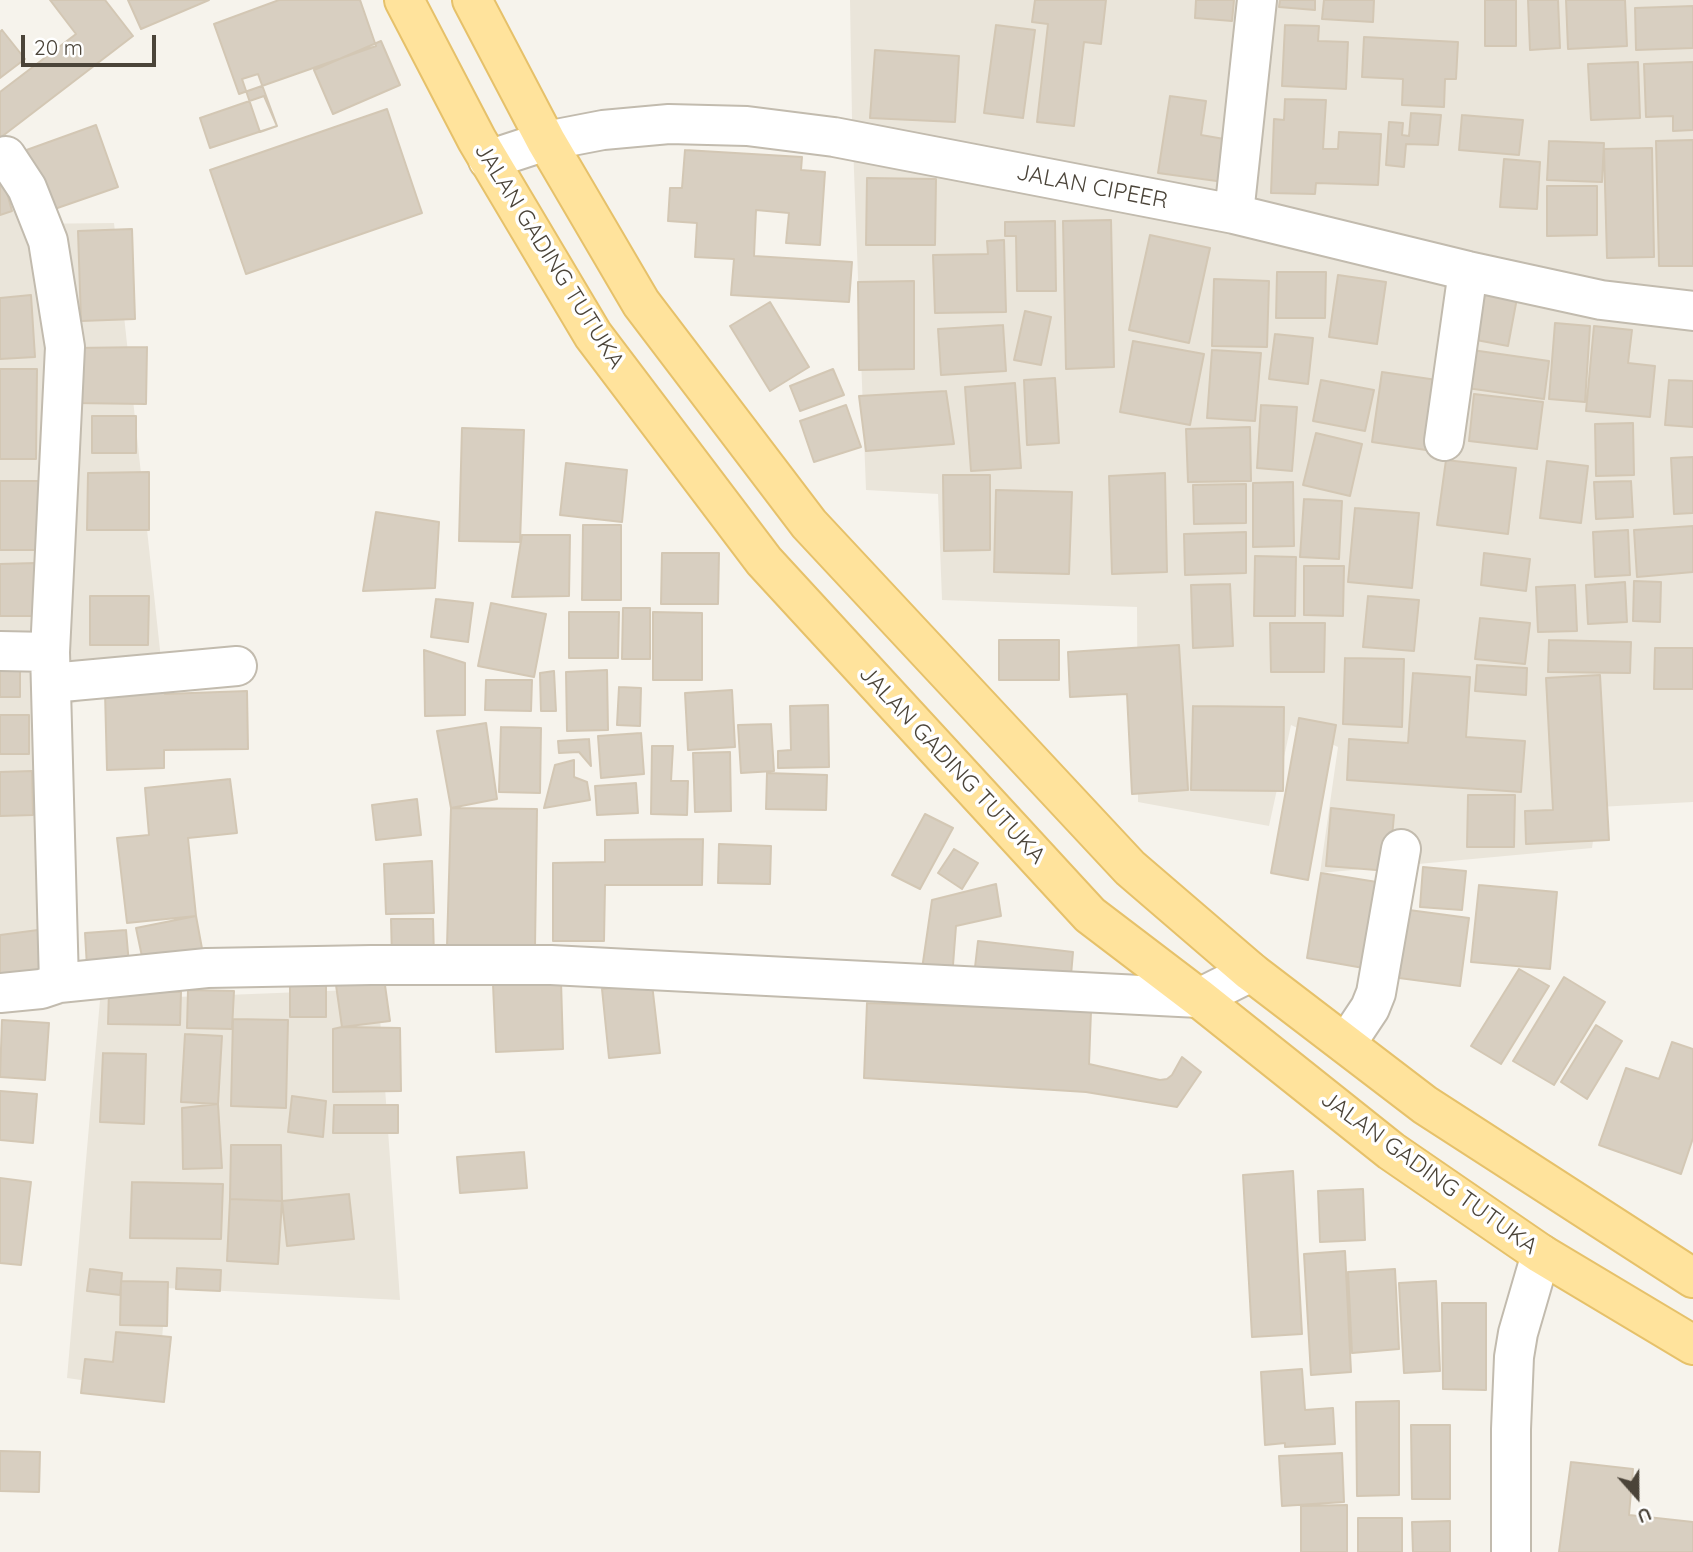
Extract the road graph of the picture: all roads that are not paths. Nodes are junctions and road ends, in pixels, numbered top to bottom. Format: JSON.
{"nodes":[{"id":1,"x":404,"y":0,"type":"edge"},
{"id":2,"x":472,"y":0,"type":"edge"},
{"id":3,"x":1257,"y":0,"type":"edge"},
{"id":4,"x":546,"y":141,"type":"junction"},
{"id":5,"x":6,"y":156,"type":"dead end"},
{"id":6,"x":488,"y":160,"type":"junction"},
{"id":7,"x":1234,"y":214,"type":"junction"},
{"id":8,"x":1468,"y":271,"type":"junction"},
{"id":9,"x":1693,"y":311,"type":"edge"},
{"id":10,"x":1444,"y":441,"type":"dead end"},
{"id":11,"x":0,"y":652,"type":"edge"},
{"id":12,"x":237,"y":666,"type":"dead end"},
{"id":13,"x":51,"y":667,"type":"junction"},
{"id":14,"x":1401,"y":849,"type":"dead end"},
{"id":15,"x":1251,"y":972,"type":"junction"},
{"id":16,"x":59,"y":983,"type":"junction"},
{"id":17,"x":0,"y":993,"type":"edge"},
{"id":18,"x":1199,"y":998,"type":"junction"},
{"id":19,"x":1346,"y":1044,"type":"junction"},
{"id":20,"x":1541,"y":1254,"type":"junction"},
{"id":21,"x":1693,"y":1278,"type":"edge"},
{"id":22,"x":1693,"y":1345,"type":"edge"},
{"id":23,"x":1511,"y":1552,"type":"edge"}],
"edges":[{"from":1,"to":6,"type":"main road","name":"JALAN GADING TUTUKA"},
{"from":2,"to":4,"type":"main road"},
{"from":3,"to":7,"type":"street"},
{"from":4,"to":6,"type":"street","name":"JALAN CIPEER"},
{"from":4,"to":7,"type":"street","name":"JALAN CIPEER"},
{"from":4,"to":15,"type":"main road"},
{"from":5,"to":13,"type":"street"},
{"from":6,"to":18,"type":"main road","name":"JALAN GADING TUTUKA"},
{"from":7,"to":8,"type":"street","name":"JALAN CIPEER"},
{"from":8,"to":9,"type":"street","name":"JALAN CIPEER"},
{"from":8,"to":10,"type":"street"},
{"from":11,"to":13,"type":"street"},
{"from":12,"to":13,"type":"street"},
{"from":13,"to":16,"type":"street"},
{"from":14,"to":19,"type":"street"},
{"from":15,"to":18,"type":"street"},
{"from":15,"to":19,"type":"main road"},
{"from":16,"to":17,"type":"street"},
{"from":16,"to":18,"type":"street"},
{"from":18,"to":20,"type":"main road","name":"JALAN GADING TUTUKA"},
{"from":19,"to":21,"type":"main road"},
{"from":20,"to":22,"type":"main road","name":"JALAN GADING TUTUKA"},
{"from":20,"to":23,"type":"street"}]}
